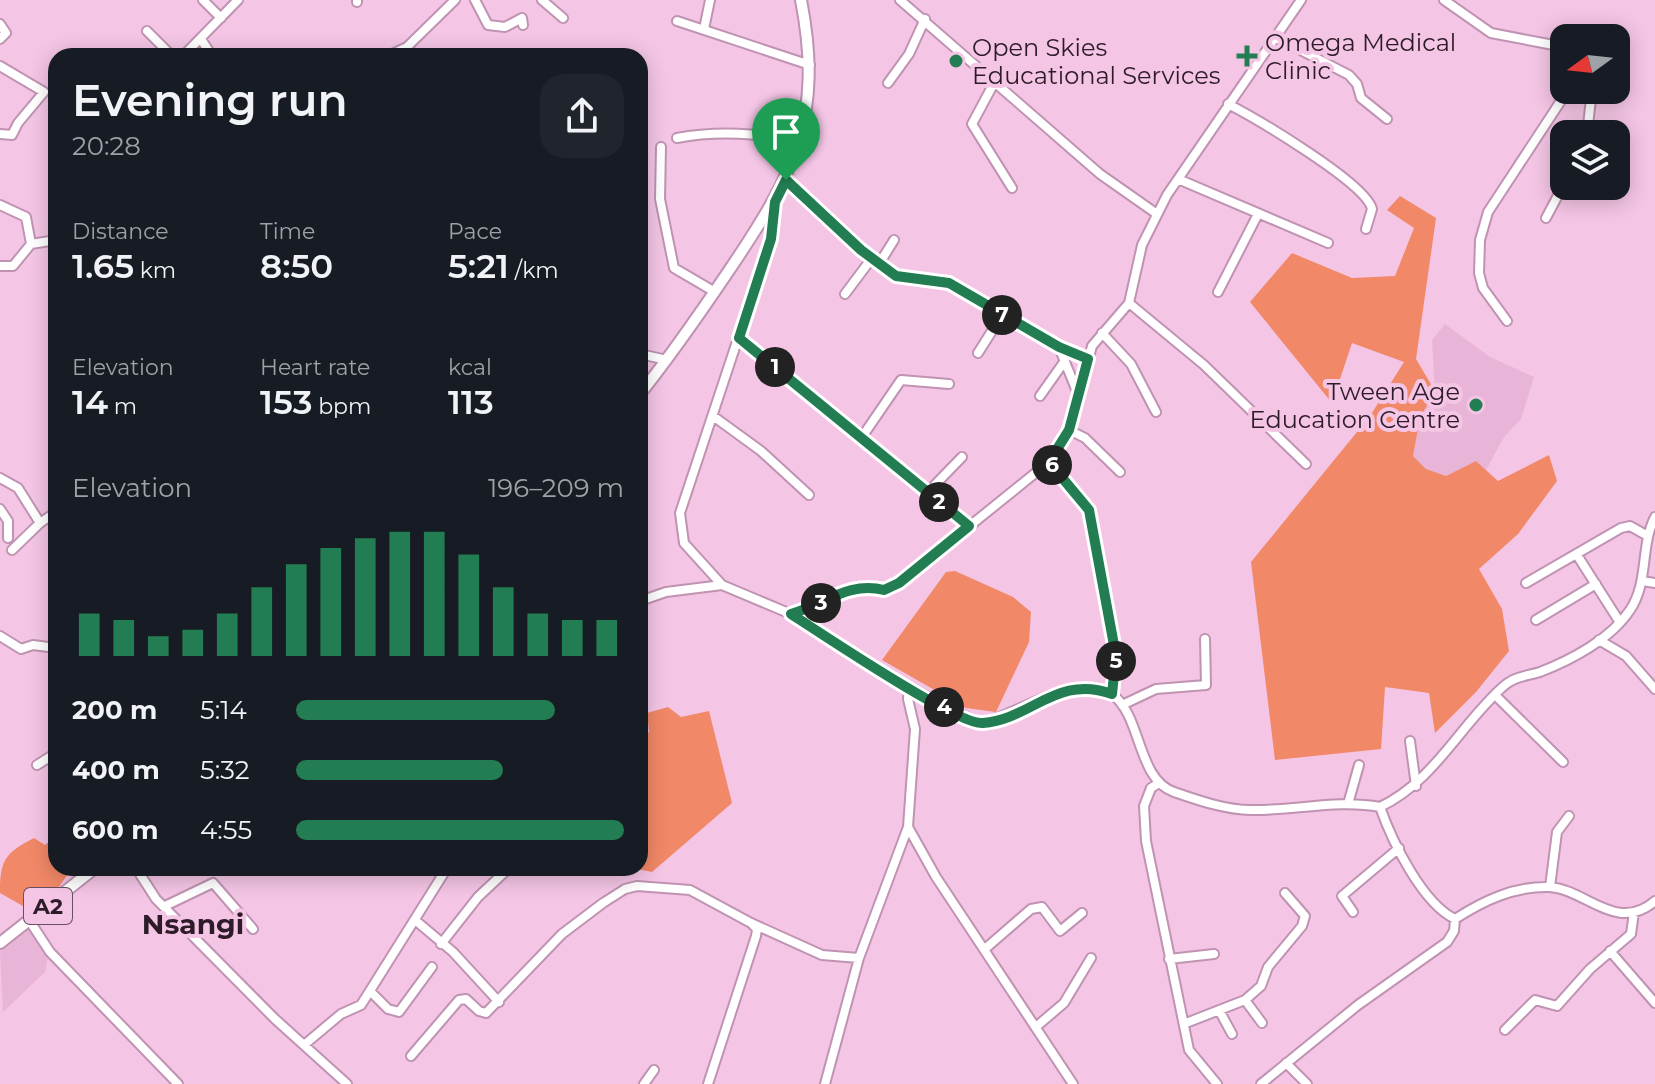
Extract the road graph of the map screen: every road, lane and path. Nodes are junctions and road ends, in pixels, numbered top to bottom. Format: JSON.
{"nodes":[{"id":1,"x":203,"y":0,"type":"edge"},
{"id":2,"x":238,"y":0,"type":"edge"},
{"id":3,"x":455,"y":0,"type":"edge"},
{"id":4,"x":475,"y":0,"type":"edge"},
{"id":5,"x":542,"y":0,"type":"edge"},
{"id":6,"x":710,"y":0,"type":"edge"},
{"id":7,"x":801,"y":0,"type":"edge"},
{"id":8,"x":900,"y":0,"type":"edge"},
{"id":9,"x":1301,"y":0,"type":"edge"},
{"id":10,"x":1444,"y":0,"type":"edge"},
{"id":11,"x":221,"y":18,"type":"junction"},
{"id":12,"x":563,"y":18,"type":"dead end"},
{"id":13,"x":925,"y":19,"type":"junction"},
{"id":14,"x":677,"y":21,"type":"dead end"},
{"id":15,"x":0,"y":24,"type":"edge"},
{"id":16,"x":523,"y":25,"type":"dead end"},
{"id":17,"x":704,"y":29,"type":"junction"},
{"id":18,"x":147,"y":31,"type":"dead end"},
{"id":19,"x":1275,"y":37,"type":"junction"},
{"id":20,"x":0,"y":39,"type":"edge"},
{"id":21,"x":201,"y":39,"type":"junction"},
{"id":22,"x":1550,"y":44,"type":"edge"},
{"id":23,"x":164,"y":48,"type":"edge"},
{"id":24,"x":191,"y":48,"type":"edge"},
{"id":25,"x":207,"y":48,"type":"edge"},
{"id":26,"x":405,"y":48,"type":"edge"},
{"id":27,"x":811,"y":65,"type":"junction"},
{"id":28,"x":0,"y":66,"type":"edge"},
{"id":29,"x":888,"y":83,"type":"dead end"},
{"id":30,"x":994,"y":83,"type":"junction"},
{"id":31,"x":1228,"y":104,"type":"junction"},
{"id":32,"x":1559,"y":104,"type":"edge"},
{"id":33,"x":1387,"y":119,"type":"dead end"},
{"id":34,"x":0,"y":134,"type":"edge"},
{"id":35,"x":677,"y":138,"type":"dead end"},
{"id":36,"x":800,"y":140,"type":"junction"},
{"id":37,"x":661,"y":147,"type":"dead end"},
{"id":38,"x":1178,"y":179,"type":"junction"},
{"id":39,"x":786,"y":180,"type":"junction"},
{"id":40,"x":1012,"y":188,"type":"dead end"},
{"id":41,"x":1556,"y":200,"type":"edge"},
{"id":42,"x":775,"y":202,"type":"junction"},
{"id":43,"x":0,"y":205,"type":"edge"},
{"id":44,"x":1157,"y":214,"type":"junction"},
{"id":45,"x":1258,"y":214,"type":"junction"},
{"id":46,"x":1546,"y":218,"type":"dead end"},
{"id":47,"x":1366,"y":229,"type":"dead end"},
{"id":48,"x":894,"y":240,"type":"dead end"},
{"id":49,"x":48,"y":241,"type":"edge"},
{"id":50,"x":1328,"y":243,"type":"dead end"},
{"id":51,"x":31,"y":244,"type":"junction"},
{"id":52,"x":875,"y":261,"type":"junction"},
{"id":53,"x":0,"y":266,"type":"edge"},
{"id":54,"x":715,"y":292,"type":"junction"},
{"id":55,"x":1218,"y":292,"type":"dead end"},
{"id":56,"x":845,"y":294,"type":"dead end"},
{"id":57,"x":1129,"y":303,"type":"junction"},
{"id":58,"x":1002,"y":315,"type":"junction"},
{"id":59,"x":1507,"y":321,"type":"dead end"},
{"id":60,"x":1102,"y":333,"type":"junction"},
{"id":61,"x":739,"y":338,"type":"junction"},
{"id":62,"x":1059,"y":347,"type":"junction"},
{"id":63,"x":978,"y":353,"type":"dead end"},
{"id":64,"x":648,"y":356,"type":"edge"},
{"id":65,"x":1088,"y":359,"type":"junction"},
{"id":66,"x":667,"y":360,"type":"junction"},
{"id":67,"x":1064,"y":362,"type":"junction"},
{"id":68,"x":648,"y":384,"type":"edge"},
{"id":69,"x":949,"y":384,"type":"dead end"},
{"id":70,"x":1078,"y":394,"type":"junction"},
{"id":71,"x":1040,"y":396,"type":"dead end"},
{"id":72,"x":1156,"y":412,"type":"dead end"},
{"id":73,"x":713,"y":416,"type":"junction"},
{"id":74,"x":1069,"y":430,"type":"junction"},
{"id":75,"x":862,"y":437,"type":"junction"},
{"id":76,"x":962,"y":457,"type":"dead end"},
{"id":77,"x":1049,"y":462,"type":"junction"},
{"id":78,"x":1306,"y":464,"type":"dead end"},
{"id":79,"x":1120,"y":472,"type":"dead end"},
{"id":80,"x":0,"y":478,"type":"edge"},
{"id":81,"x":927,"y":493,"type":"junction"},
{"id":82,"x":809,"y":495,"type":"dead end"},
{"id":83,"x":0,"y":509,"type":"edge"},
{"id":84,"x":1655,"y":517,"type":"edge"},
{"id":85,"x":48,"y":518,"type":"edge"},
{"id":86,"x":40,"y":523,"type":"junction"},
{"id":87,"x":969,"y":526,"type":"junction"},
{"id":88,"x":1646,"y":535,"type":"junction"},
{"id":89,"x":8,"y":538,"type":"dead end"},
{"id":90,"x":12,"y":550,"type":"dead end"},
{"id":91,"x":1577,"y":555,"type":"junction"},
{"id":92,"x":1642,"y":581,"type":"junction"},
{"id":93,"x":1526,"y":583,"type":"dead end"},
{"id":94,"x":1655,"y":583,"type":"edge"},
{"id":95,"x":1596,"y":584,"type":"junction"},
{"id":96,"x":722,"y":585,"type":"junction"},
{"id":97,"x":648,"y":598,"type":"edge"},
{"id":98,"x":791,"y":614,"type":"junction"},
{"id":99,"x":1536,"y":620,"type":"dead end"},
{"id":100,"x":1619,"y":621,"type":"junction"},
{"id":101,"x":0,"y":636,"type":"edge"},
{"id":102,"x":1205,"y":639,"type":"dead end"},
{"id":103,"x":1599,"y":640,"type":"junction"},
{"id":104,"x":48,"y":647,"type":"edge"},
{"id":105,"x":909,"y":687,"type":"junction"},
{"id":106,"x":1655,"y":689,"type":"edge"},
{"id":107,"x":1112,"y":694,"type":"junction"},
{"id":108,"x":1495,"y":695,"type":"junction"},
{"id":109,"x":1122,"y":705,"type":"junction"},
{"id":110,"x":1410,"y":741,"type":"dead end"},
{"id":111,"x":48,"y":758,"type":"edge"},
{"id":112,"x":1563,"y":762,"type":"dead end"},
{"id":113,"x":37,"y":765,"type":"dead end"},
{"id":114,"x":1359,"y":765,"type":"dead end"},
{"id":115,"x":1159,"y":783,"type":"junction"},
{"id":116,"x":1416,"y":786,"type":"junction"},
{"id":117,"x":1348,"y":804,"type":"junction"},
{"id":118,"x":1380,"y":807,"type":"junction"},
{"id":119,"x":1569,"y":816,"type":"dead end"},
{"id":120,"x":908,"y":827,"type":"junction"},
{"id":121,"x":1399,"y":848,"type":"junction"},
{"id":122,"x":85,"y":876,"type":"edge"},
{"id":123,"x":141,"y":876,"type":"edge"},
{"id":124,"x":442,"y":876,"type":"edge"},
{"id":125,"x":500,"y":876,"type":"edge"},
{"id":126,"x":1550,"y":887,"type":"junction"},
{"id":127,"x":1285,"y":893,"type":"dead end"},
{"id":128,"x":1655,"y":901,"type":"edge"},
{"id":129,"x":165,"y":906,"type":"junction"},
{"id":130,"x":1353,"y":912,"type":"dead end"},
{"id":131,"x":1634,"y":912,"type":"junction"},
{"id":132,"x":1082,"y":913,"type":"dead end"},
{"id":133,"x":1455,"y":919,"type":"junction"},
{"id":134,"x":29,"y":920,"type":"junction"},
{"id":135,"x":415,"y":920,"type":"junction"},
{"id":136,"x":751,"y":923,"type":"junction"},
{"id":137,"x":253,"y":929,"type":"dead end"},
{"id":138,"x":0,"y":943,"type":"edge"},
{"id":139,"x":441,"y":944,"type":"junction"},
{"id":140,"x":986,"y":948,"type":"junction"},
{"id":141,"x":1610,"y":951,"type":"junction"},
{"id":142,"x":1214,"y":954,"type":"dead end"},
{"id":143,"x":859,"y":958,"type":"junction"},
{"id":144,"x":1091,"y":958,"type":"dead end"},
{"id":145,"x":1169,"y":959,"type":"junction"},
{"id":146,"x":432,"y":967,"type":"dead end"},
{"id":147,"x":371,"y":992,"type":"junction"},
{"id":148,"x":1245,"y":1000,"type":"junction"},
{"id":149,"x":499,"y":1002,"type":"junction"},
{"id":150,"x":1655,"y":1003,"type":"edge"},
{"id":151,"x":1219,"y":1010,"type":"junction"},
{"id":152,"x":1186,"y":1023,"type":"junction"},
{"id":153,"x":1262,"y":1023,"type":"dead end"},
{"id":154,"x":1037,"y":1026,"type":"junction"},
{"id":155,"x":1505,"y":1030,"type":"dead end"},
{"id":156,"x":1232,"y":1034,"type":"dead end"},
{"id":157,"x":304,"y":1045,"type":"junction"},
{"id":158,"x":411,"y":1056,"type":"dead end"},
{"id":159,"x":1286,"y":1063,"type":"junction"},
{"id":160,"x":654,"y":1070,"type":"dead end"},
{"id":161,"x":178,"y":1084,"type":"edge"},
{"id":162,"x":347,"y":1084,"type":"edge"},
{"id":163,"x":644,"y":1084,"type":"edge"},
{"id":164,"x":708,"y":1084,"type":"edge"},
{"id":165,"x":825,"y":1084,"type":"edge"},
{"id":166,"x":1073,"y":1084,"type":"edge"},
{"id":167,"x":1217,"y":1084,"type":"edge"},
{"id":168,"x":1261,"y":1084,"type":"edge"},
{"id":169,"x":1307,"y":1084,"type":"edge"}],
"edges":[{"from":1,"to":11,"type":"street"},
{"from":2,"to":11,"type":"street"},
{"from":3,"to":26,"type":"street"},
{"from":4,"to":16,"type":"street"},
{"from":5,"to":12,"type":"street"},
{"from":6,"to":17,"type":"street"},
{"from":7,"to":27,"type":"main road"},
{"from":8,"to":13,"type":"street"},
{"from":9,"to":19,"type":"street"},
{"from":10,"to":22,"type":"street"},
{"from":11,"to":21,"type":"street"},
{"from":13,"to":29,"type":"street"},
{"from":13,"to":30,"type":"street"},
{"from":14,"to":17,"type":"street"},
{"from":15,"to":20,"type":"street"},
{"from":17,"to":27,"type":"street"},
{"from":18,"to":23,"type":"street"},
{"from":19,"to":31,"type":"street"},
{"from":19,"to":33,"type":"street"},
{"from":21,"to":24,"type":"street"},
{"from":21,"to":25,"type":"street"},
{"from":27,"to":36,"type":"main road"},
{"from":28,"to":34,"type":"street"},
{"from":30,"to":40,"type":"street"},
{"from":30,"to":44,"type":"street"},
{"from":31,"to":38,"type":"street"},
{"from":31,"to":47,"type":"street"},
{"from":32,"to":59,"type":"street"},
{"from":35,"to":36,"type":"street"},
{"from":36,"to":39,"type":"main road"},
{"from":37,"to":54,"type":"street"},
{"from":38,"to":44,"type":"street"},
{"from":38,"to":45,"type":"street"},
{"from":39,"to":42,"type":"main road"},
{"from":39,"to":52,"type":"street"},
{"from":41,"to":46,"type":"street"},
{"from":42,"to":54,"type":"main road"},
{"from":42,"to":61,"type":"street"},
{"from":43,"to":51,"type":"street"},
{"from":44,"to":57,"type":"street"},
{"from":45,"to":50,"type":"street"},
{"from":45,"to":55,"type":"street"},
{"from":48,"to":52,"type":"street"},
{"from":49,"to":51,"type":"street"},
{"from":51,"to":53,"type":"street"},
{"from":52,"to":56,"type":"street"},
{"from":52,"to":58,"type":"street"},
{"from":54,"to":66,"type":"main road"},
{"from":57,"to":60,"type":"street"},
{"from":57,"to":78,"type":"street"},
{"from":58,"to":62,"type":"street"},
{"from":58,"to":63,"type":"street"},
{"from":60,"to":65,"type":"street"},
{"from":60,"to":72,"type":"street"},
{"from":61,"to":73,"type":"street"},
{"from":61,"to":75,"type":"street"},
{"from":62,"to":65,"type":"street"},
{"from":62,"to":67,"type":"street"},
{"from":64,"to":66,"type":"street"},
{"from":65,"to":70,"type":"street"},
{"from":66,"to":68,"type":"main road"},
{"from":67,"to":70,"type":"street"},
{"from":67,"to":71,"type":"street"},
{"from":69,"to":75,"type":"street"},
{"from":70,"to":74,"type":"street"},
{"from":73,"to":82,"type":"street"},
{"from":73,"to":96,"type":"street"},
{"from":74,"to":77,"type":"street"},
{"from":74,"to":79,"type":"street"},
{"from":75,"to":81,"type":"street"},
{"from":76,"to":81,"type":"street"},
{"from":77,"to":87,"type":"street"},
{"from":77,"to":107,"type":"street"},
{"from":80,"to":86,"type":"street"},
{"from":81,"to":87,"type":"street"},
{"from":83,"to":89,"type":"street"},
{"from":84,"to":88,"type":"street"},
{"from":85,"to":86,"type":"street"},
{"from":86,"to":90,"type":"street"},
{"from":87,"to":98,"type":"street"},
{"from":88,"to":91,"type":"street"},
{"from":88,"to":92,"type":"street"},
{"from":91,"to":93,"type":"street"},
{"from":91,"to":95,"type":"street"},
{"from":92,"to":94,"type":"street"},
{"from":92,"to":100,"type":"street"},
{"from":95,"to":99,"type":"street"},
{"from":95,"to":100,"type":"street"},
{"from":96,"to":97,"type":"street"},
{"from":96,"to":98,"type":"street"},
{"from":98,"to":105,"type":"street"},
{"from":100,"to":103,"type":"street"},
{"from":101,"to":104,"type":"street"},
{"from":102,"to":109,"type":"street"},
{"from":103,"to":106,"type":"street"},
{"from":103,"to":108,"type":"street"},
{"from":105,"to":107,"type":"street"},
{"from":105,"to":120,"type":"street"},
{"from":107,"to":109,"type":"street"},
{"from":108,"to":112,"type":"street"},
{"from":108,"to":116,"type":"street"},
{"from":109,"to":115,"type":"street"},
{"from":110,"to":116,"type":"street"},
{"from":111,"to":113,"type":"street"},
{"from":114,"to":117,"type":"street"},
{"from":115,"to":117,"type":"street"},
{"from":115,"to":145,"type":"street"},
{"from":116,"to":118,"type":"street"},
{"from":117,"to":118,"type":"street"},
{"from":118,"to":121,"type":"street"},
{"from":119,"to":126,"type":"street"},
{"from":120,"to":140,"type":"street"},
{"from":120,"to":143,"type":"street"},
{"from":121,"to":130,"type":"street"},
{"from":121,"to":133,"type":"street"},
{"from":122,"to":134,"type":"main road","number":"A2"},
{"from":123,"to":129,"type":"street"},
{"from":124,"to":135,"type":"street"},
{"from":125,"to":139,"type":"street"},
{"from":126,"to":131,"type":"street"},
{"from":126,"to":133,"type":"street"},
{"from":127,"to":148,"type":"street"},
{"from":128,"to":131,"type":"street"},
{"from":129,"to":137,"type":"street"},
{"from":129,"to":157,"type":"street"},
{"from":131,"to":141,"type":"street"},
{"from":132,"to":140,"type":"street"},
{"from":133,"to":159,"type":"street"},
{"from":134,"to":138,"type":"main road","number":"A2"},
{"from":134,"to":161,"type":"street"},
{"from":135,"to":139,"type":"street"},
{"from":135,"to":147,"type":"street"},
{"from":136,"to":143,"type":"street"},
{"from":136,"to":149,"type":"street"},
{"from":136,"to":164,"type":"street"},
{"from":139,"to":149,"type":"street"},
{"from":140,"to":154,"type":"street"},
{"from":141,"to":150,"type":"street"},
{"from":141,"to":155,"type":"street"},
{"from":142,"to":145,"type":"street"},
{"from":143,"to":165,"type":"street"},
{"from":144,"to":154,"type":"street"},
{"from":145,"to":152,"type":"street"},
{"from":146,"to":147,"type":"street"},
{"from":147,"to":157,"type":"street"},
{"from":148,"to":151,"type":"street"},
{"from":148,"to":153,"type":"street"},
{"from":149,"to":158,"type":"street"},
{"from":151,"to":152,"type":"street"},
{"from":151,"to":156,"type":"street"},
{"from":152,"to":167,"type":"street"},
{"from":154,"to":166,"type":"street"},
{"from":157,"to":162,"type":"street"},
{"from":159,"to":168,"type":"street"},
{"from":159,"to":169,"type":"street"},
{"from":160,"to":163,"type":"street"}]}
